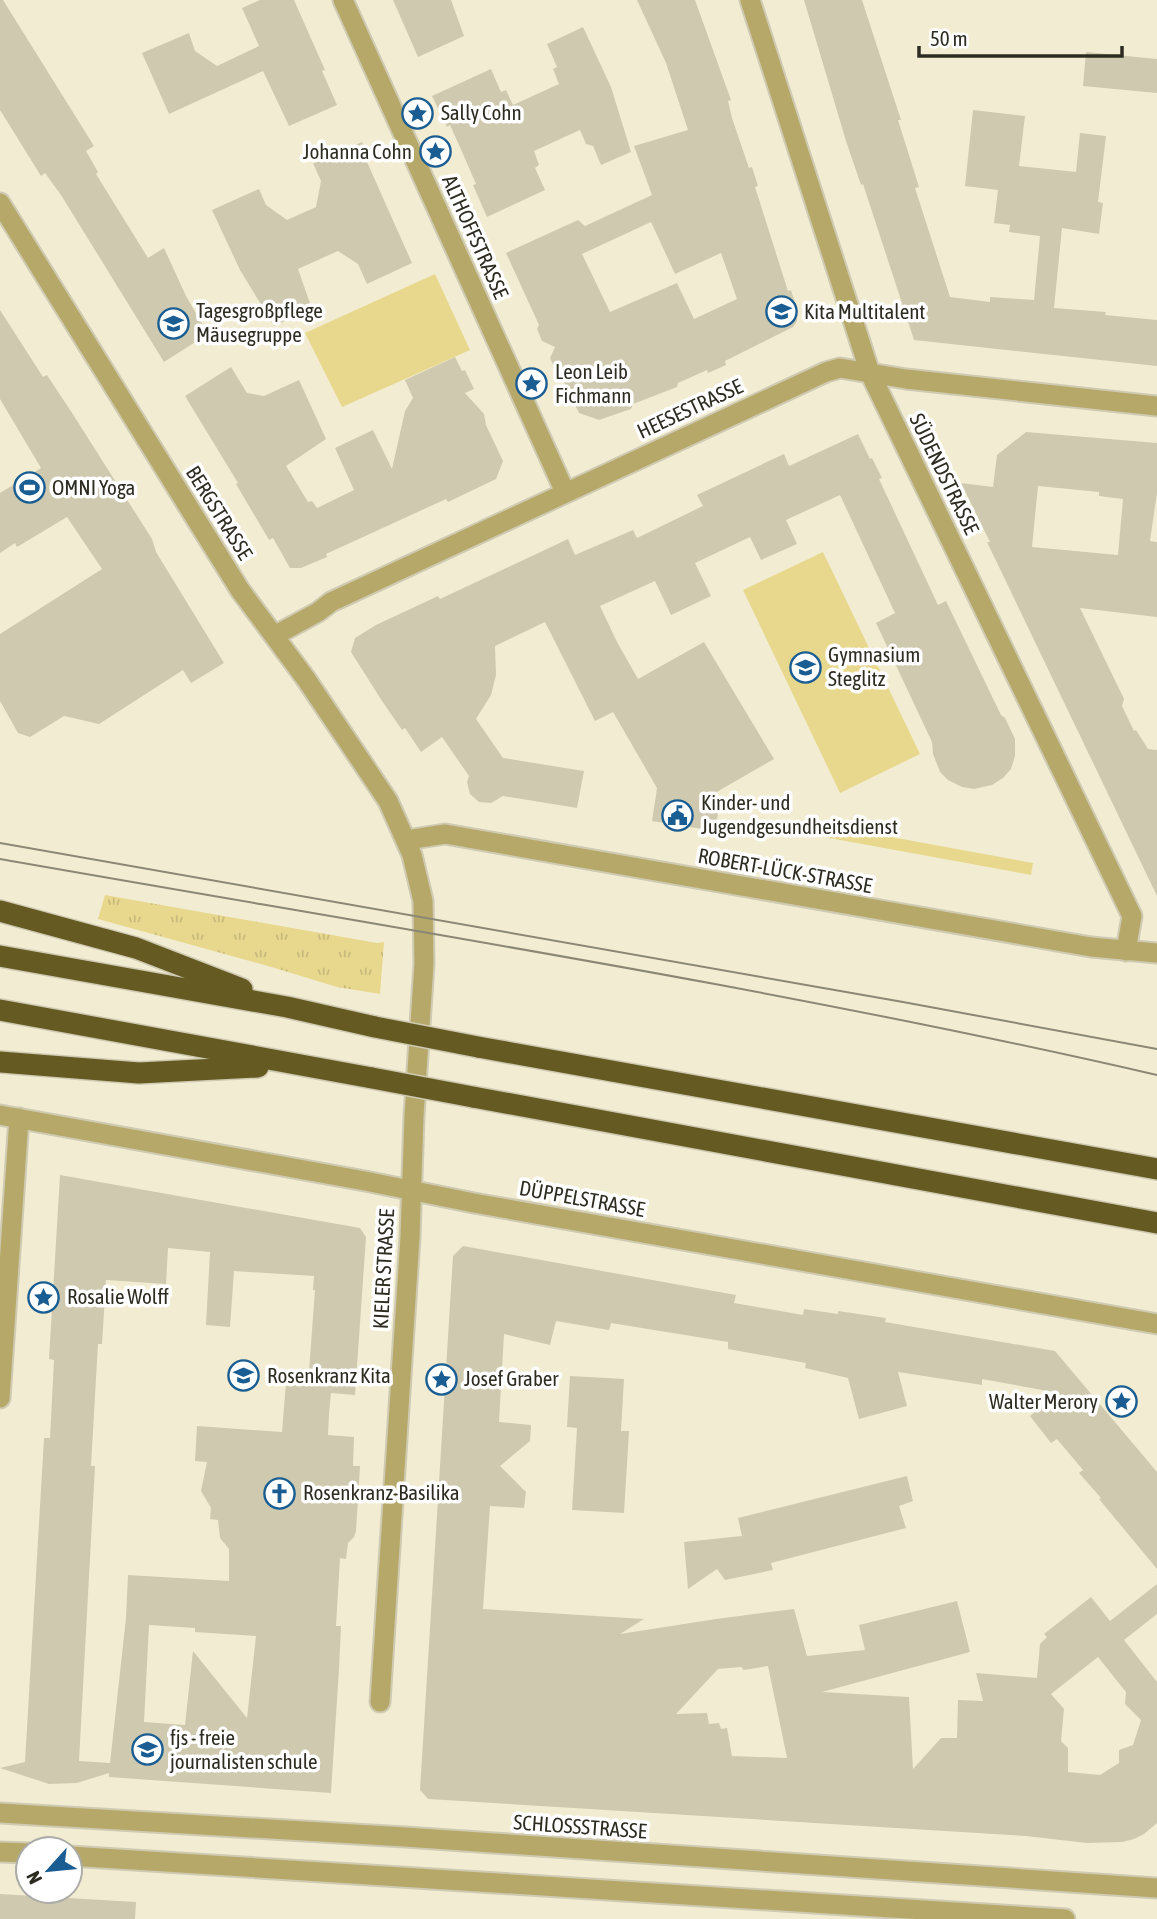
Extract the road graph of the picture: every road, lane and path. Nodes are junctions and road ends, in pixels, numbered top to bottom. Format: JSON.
{"nodes":[{"id":1,"x":343,"y":0,"type":"edge"},
{"id":2,"x":750,"y":0,"type":"edge"},
{"id":3,"x":0,"y":203,"type":"edge"},
{"id":4,"x":870,"y":373,"type":"junction"},
{"id":5,"x":1157,"y":406,"type":"edge"},
{"id":6,"x":565,"y":492,"type":"junction"},
{"id":7,"x":274,"y":636,"type":"junction"},
{"id":8,"x":407,"y":840,"type":"junction"},
{"id":9,"x":0,"y":911,"type":"edge"},
{"id":10,"x":1126,"y":951,"type":"junction"},
{"id":11,"x":1157,"y":953,"type":"edge"},
{"id":12,"x":0,"y":956,"type":"edge"},
{"id":13,"x":287,"y":1007,"type":"junction"},
{"id":14,"x":0,"y":1010,"type":"edge"},
{"id":15,"x":0,"y":1062,"type":"edge"},
{"id":16,"x":291,"y":1065,"type":"junction"},
{"id":17,"x":10,"y":1116,"type":"edge"},
{"id":18,"x":1157,"y":1169,"type":"edge"},
{"id":19,"x":411,"y":1190,"type":"junction"},
{"id":20,"x":1157,"y":1223,"type":"edge"},
{"id":21,"x":1157,"y":1324,"type":"edge"},
{"id":22,"x":0,"y":1398,"type":"edge"},
{"id":23,"x":380,"y":1702,"type":"dead end"},
{"id":24,"x":0,"y":1813,"type":"edge"},
{"id":25,"x":84,"y":1857,"type":"edge"},
{"id":26,"x":1157,"y":1888,"type":"edge"},
{"id":27,"x":1065,"y":1919,"type":"edge"}],
"edges":[{"from":1,"to":6,"type":"street","name":"ALTHOFFSTRASSE"},
{"from":2,"to":4,"type":"street","name":"SÜDENDSTRASSE"},
{"from":3,"to":7,"type":"street","name":"BERGSTRASSE"},
{"from":4,"to":5,"type":"street","name":"HEESESTRASSE"},
{"from":4,"to":6,"type":"street","name":"HEESESTRASSE"},
{"from":4,"to":10,"type":"street","name":"SÜDENDSTRASSE"},
{"from":6,"to":7,"type":"street","name":"HEESESTRASSE"},
{"from":7,"to":8,"type":"street","name":"BERGSTRASSE"},
{"from":8,"to":10,"type":"street","name":"ROBERT-LÜCK-STRASSE"},
{"from":8,"to":19,"type":"street","name":"KIELER STRASSE"},
{"from":9,"to":13,"type":"highway"},
{"from":10,"to":11,"type":"street","name":"ROBERT-LÜCK-STRASSE"},
{"from":12,"to":13,"type":"highway"},
{"from":13,"to":18,"type":"highway","bridge":true},
{"from":14,"to":16,"type":"highway"},
{"from":15,"to":16,"type":"highway"},
{"from":16,"to":20,"type":"highway","bridge":true},
{"from":17,"to":19,"type":"street","name":"DÜPPELSTRASSE"},
{"from":17,"to":22,"type":"street"},
{"from":19,"to":21,"type":"street","name":"DÜPPELSTRASSE"},
{"from":19,"to":23,"type":"street","name":"KIELER STRASSE"},
{"from":24,"to":26,"type":"street","name":"SCHLOSSSTRASSE"},
{"from":25,"to":27,"type":"street"}]}
